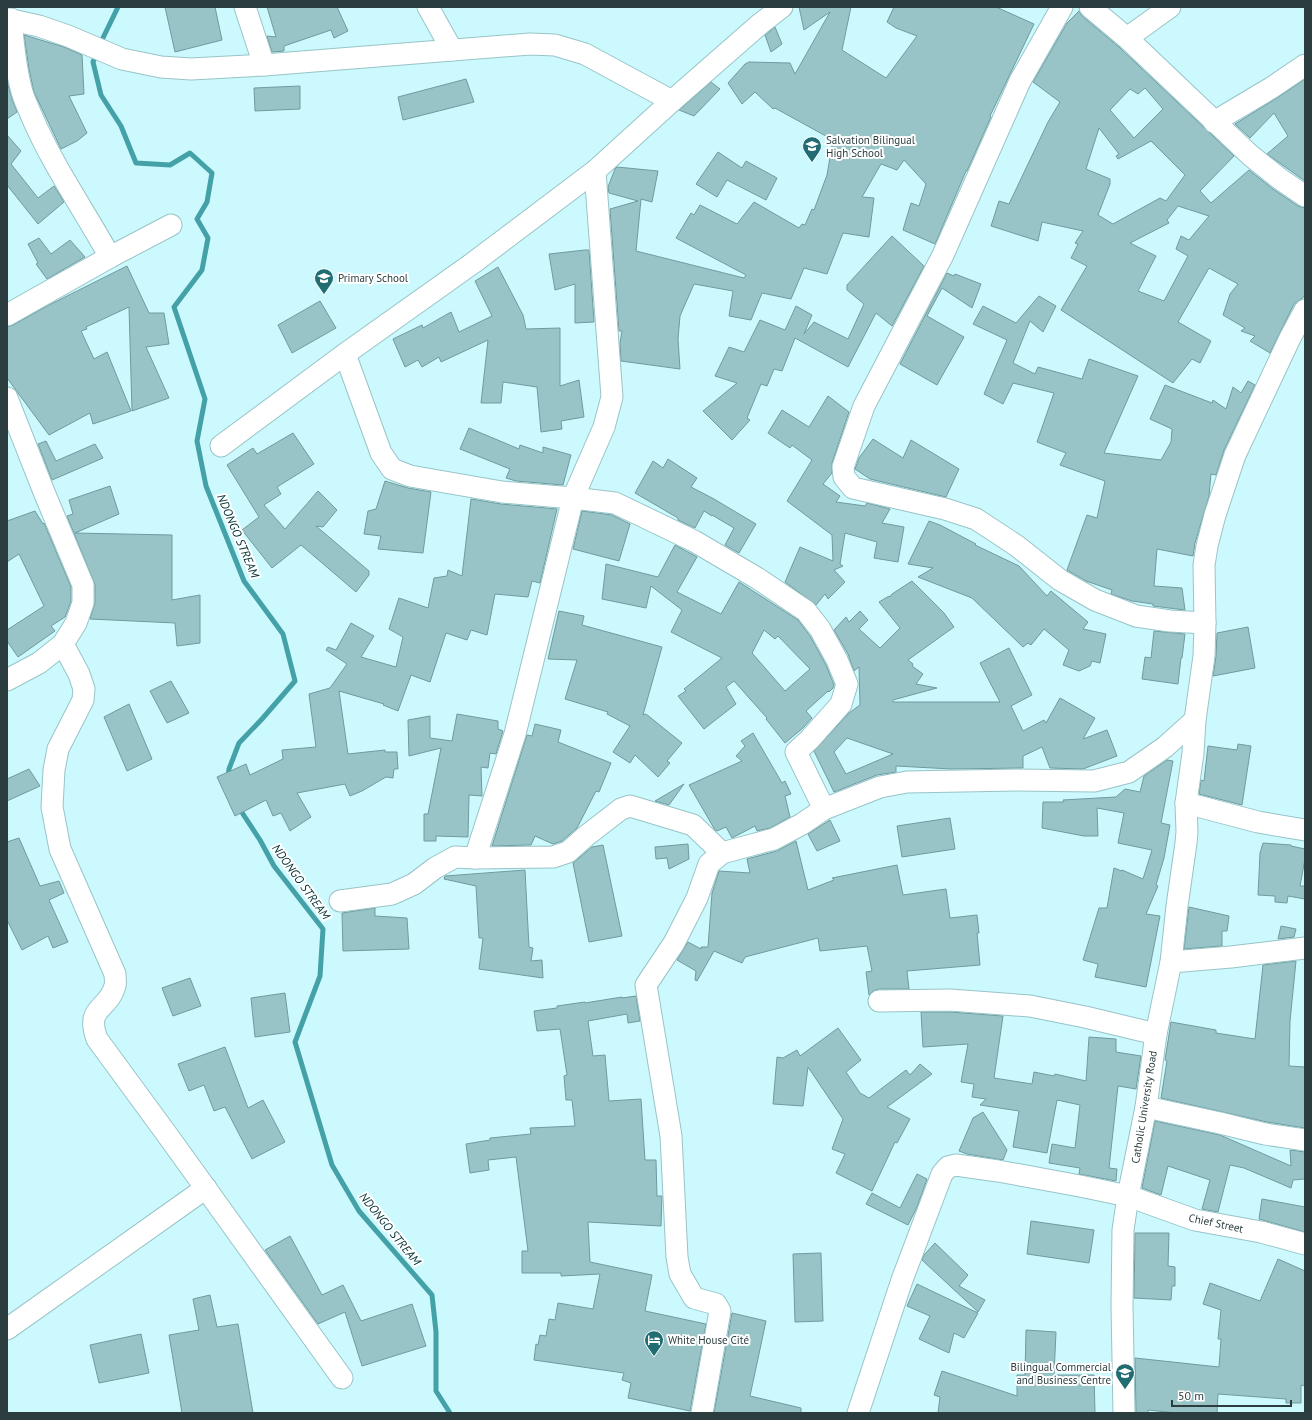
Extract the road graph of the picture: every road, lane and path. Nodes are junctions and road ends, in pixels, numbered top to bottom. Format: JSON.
{"nodes":[{"id":1,"x":246,"y":7,"type":"edge"},
{"id":2,"x":428,"y":7,"type":"edge"},
{"id":3,"x":782,"y":7,"type":"edge"},
{"id":4,"x":1062,"y":7,"type":"edge"},
{"id":5,"x":1090,"y":7,"type":"edge"},
{"id":6,"x":1170,"y":7,"type":"edge"},
{"id":7,"x":9,"y":19,"type":"edge"},
{"id":8,"x":1127,"y":38,"type":"junction"},
{"id":9,"x":452,"y":50,"type":"junction"},
{"id":10,"x":264,"y":65,"type":"junction"},
{"id":11,"x":1305,"y":65,"type":"edge"},
{"id":12,"x":672,"y":101,"type":"junction"},
{"id":13,"x":1214,"y":122,"type":"junction"},
{"id":14,"x":595,"y":171,"type":"junction"},
{"id":15,"x":1305,"y":196,"type":"edge"},
{"id":16,"x":171,"y":225,"type":"dead end"},
{"id":17,"x":110,"y":257,"type":"junction"},
{"id":18,"x":1305,"y":310,"type":"edge"},
{"id":19,"x":7,"y":315,"type":"edge"},
{"id":20,"x":345,"y":354,"type":"junction"},
{"id":21,"x":7,"y":398,"type":"edge"},
{"id":22,"x":221,"y":446,"type":"dead end"},
{"id":23,"x":573,"y":498,"type":"junction"},
{"id":24,"x":1205,"y":623,"type":"junction"},
{"id":25,"x":63,"y":644,"type":"junction"},
{"id":26,"x":7,"y":680,"type":"edge"},
{"id":27,"x":1195,"y":720,"type":"junction"},
{"id":28,"x":1186,"y":803,"type":"junction"},
{"id":29,"x":824,"y":809,"type":"junction"},
{"id":30,"x":1305,"y":830,"type":"edge"},
{"id":31,"x":722,"y":853,"type":"junction"},
{"id":32,"x":475,"y":858,"type":"junction"},
{"id":33,"x":340,"y":901,"type":"dead end"},
{"id":34,"x":1305,"y":948,"type":"edge"},
{"id":35,"x":1171,"y":962,"type":"junction"},
{"id":36,"x":880,"y":1001,"type":"dead end"},
{"id":37,"x":1156,"y":1034,"type":"junction"},
{"id":38,"x":1146,"y":1107,"type":"junction"},
{"id":39,"x":1305,"y":1140,"type":"edge"},
{"id":40,"x":206,"y":1188,"type":"junction"},
{"id":41,"x":1128,"y":1196,"type":"junction"},
{"id":42,"x":1305,"y":1244,"type":"edge"},
{"id":43,"x":7,"y":1328,"type":"edge"},
{"id":44,"x":342,"y":1378,"type":"dead end"},
{"id":45,"x":702,"y":1413,"type":"edge"},
{"id":46,"x":858,"y":1413,"type":"edge"},
{"id":47,"x":1124,"y":1413,"type":"edge"}],
"edges":[{"from":1,"to":10,"type":"street"},
{"from":2,"to":9,"type":"street"},
{"from":3,"to":12,"type":"street"},
{"from":4,"to":24,"type":"street"},
{"from":5,"to":8,"type":"street"},
{"from":6,"to":8,"type":"street"},
{"from":7,"to":10,"type":"street"},
{"from":7,"to":17,"type":"street"},
{"from":8,"to":13,"type":"street"},
{"from":9,"to":10,"type":"street"},
{"from":9,"to":12,"type":"street"},
{"from":11,"to":13,"type":"street"},
{"from":12,"to":14,"type":"street"},
{"from":13,"to":15,"type":"street"},
{"from":14,"to":20,"type":"street"},
{"from":14,"to":23,"type":"street"},
{"from":16,"to":17,"type":"street"},
{"from":17,"to":19,"type":"street"},
{"from":18,"to":24,"type":"street","name":"Catholic University Road"},
{"from":20,"to":22,"type":"street"},
{"from":20,"to":23,"type":"street"},
{"from":21,"to":25,"type":"street"},
{"from":23,"to":29,"type":"street"},
{"from":23,"to":32,"type":"street"},
{"from":24,"to":27,"type":"street","name":"Catholic University Road"},
{"from":25,"to":26,"type":"street"},
{"from":25,"to":40,"type":"street"},
{"from":27,"to":28,"type":"street","name":"Catholic University Road"},
{"from":27,"to":29,"type":"street"},
{"from":28,"to":30,"type":"street"},
{"from":28,"to":35,"type":"street","name":"Catholic University Road"},
{"from":29,"to":31,"type":"street"},
{"from":31,"to":32,"type":"street"},
{"from":31,"to":45,"type":"street"},
{"from":32,"to":33,"type":"street"},
{"from":34,"to":35,"type":"street"},
{"from":35,"to":37,"type":"street","name":"Catholic University Road"},
{"from":36,"to":37,"type":"street"},
{"from":37,"to":38,"type":"street","name":"Catholic University Road"},
{"from":38,"to":39,"type":"street"},
{"from":38,"to":41,"type":"street","name":"Catholic University Road"},
{"from":40,"to":43,"type":"street"},
{"from":40,"to":44,"type":"street"},
{"from":41,"to":42,"type":"street","name":"Chief Street"},
{"from":41,"to":46,"type":"street","name":"Chief Street"},
{"from":41,"to":47,"type":"street","name":"Catholic University Road"}]}
